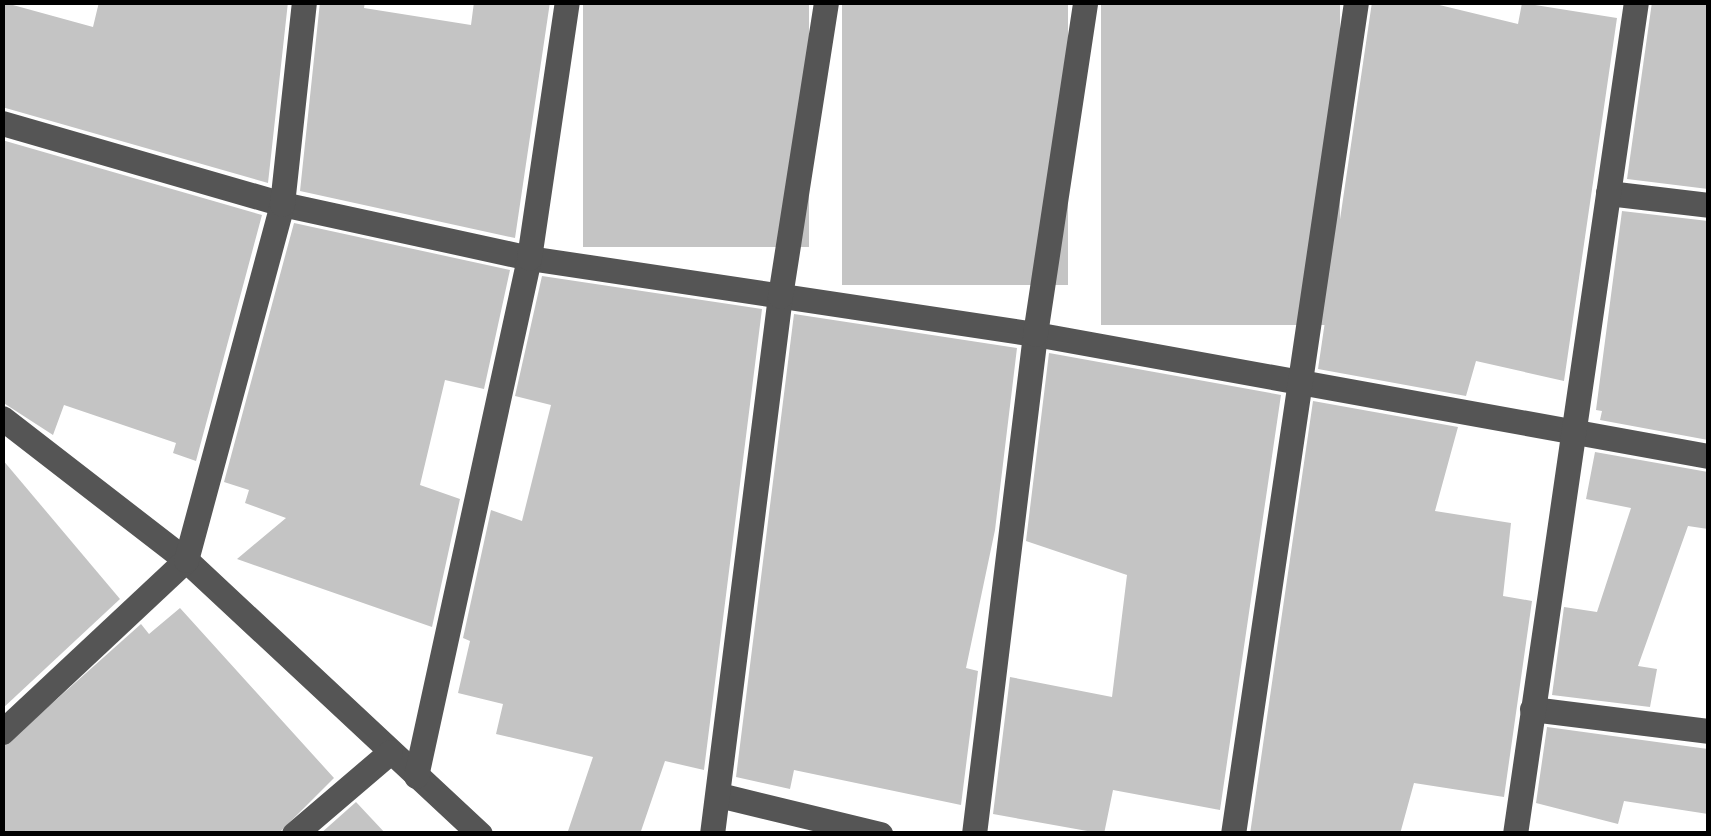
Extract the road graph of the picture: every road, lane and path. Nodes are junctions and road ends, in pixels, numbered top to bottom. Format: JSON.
{"nodes":[{"id":1,"x":304,"y":2,"type":"edge"},
{"id":2,"x":568,"y":2,"type":"edge"},
{"id":3,"x":826,"y":2,"type":"edge"},
{"id":4,"x":1085,"y":2,"type":"edge"},
{"id":5,"x":1356,"y":2,"type":"edge"},
{"id":6,"x":1636,"y":2,"type":"edge"},
{"id":7,"x":2,"y":122,"type":"edge"},
{"id":8,"x":1608,"y":193,"type":"junction"},
{"id":9,"x":282,"y":204,"type":"junction"},
{"id":10,"x":1708,"y":205,"type":"edge"},
{"id":11,"x":529,"y":258,"type":"junction"},
{"id":12,"x":780,"y":296,"type":"junction"},
{"id":13,"x":1035,"y":334,"type":"junction"},
{"id":14,"x":1297,"y":382,"type":"junction"},
{"id":15,"x":2,"y":418,"type":"edge"},
{"id":16,"x":1574,"y":436,"type":"junction"},
{"id":17,"x":1708,"y":456,"type":"edge"},
{"id":18,"x":186,"y":560,"type":"junction"},
{"id":19,"x":1532,"y":710,"type":"junction"},
{"id":20,"x":1708,"y":731,"type":"edge"},
{"id":21,"x":2,"y":732,"type":"edge"},
{"id":22,"x":390,"y":752,"type":"junction"},
{"id":23,"x":416,"y":776,"type":"junction"},
{"id":24,"x":719,"y":795,"type":"junction"},
{"id":25,"x":294,"y":834,"type":"edge"},
{"id":26,"x":480,"y":834,"type":"edge"},
{"id":27,"x":712,"y":834,"type":"edge"},
{"id":28,"x":880,"y":834,"type":"edge"},
{"id":29,"x":974,"y":834,"type":"edge"},
{"id":30,"x":1232,"y":834,"type":"edge"},
{"id":31,"x":1514,"y":834,"type":"edge"}],
"edges":[{"from":1,"to":9,"type":"street"},
{"from":2,"to":11,"type":"street"},
{"from":3,"to":12,"type":"street"},
{"from":4,"to":13,"type":"street"},
{"from":5,"to":14,"type":"street"},
{"from":6,"to":8,"type":"street"},
{"from":7,"to":9,"type":"street"},
{"from":8,"to":10,"type":"street"},
{"from":8,"to":16,"type":"street"},
{"from":9,"to":11,"type":"street"},
{"from":9,"to":18,"type":"street"},
{"from":11,"to":12,"type":"street"},
{"from":11,"to":23,"type":"street"},
{"from":12,"to":13,"type":"street"},
{"from":12,"to":24,"type":"street"},
{"from":13,"to":14,"type":"street"},
{"from":13,"to":29,"type":"street"},
{"from":14,"to":16,"type":"street"},
{"from":14,"to":30,"type":"street"},
{"from":15,"to":18,"type":"street"},
{"from":16,"to":17,"type":"street"},
{"from":16,"to":19,"type":"street"},
{"from":18,"to":21,"type":"street"},
{"from":18,"to":22,"type":"street"},
{"from":19,"to":20,"type":"street"},
{"from":19,"to":31,"type":"street"},
{"from":22,"to":23,"type":"street"},
{"from":22,"to":25,"type":"street"},
{"from":23,"to":26,"type":"street"},
{"from":24,"to":27,"type":"street"},
{"from":24,"to":28,"type":"street"}]}
